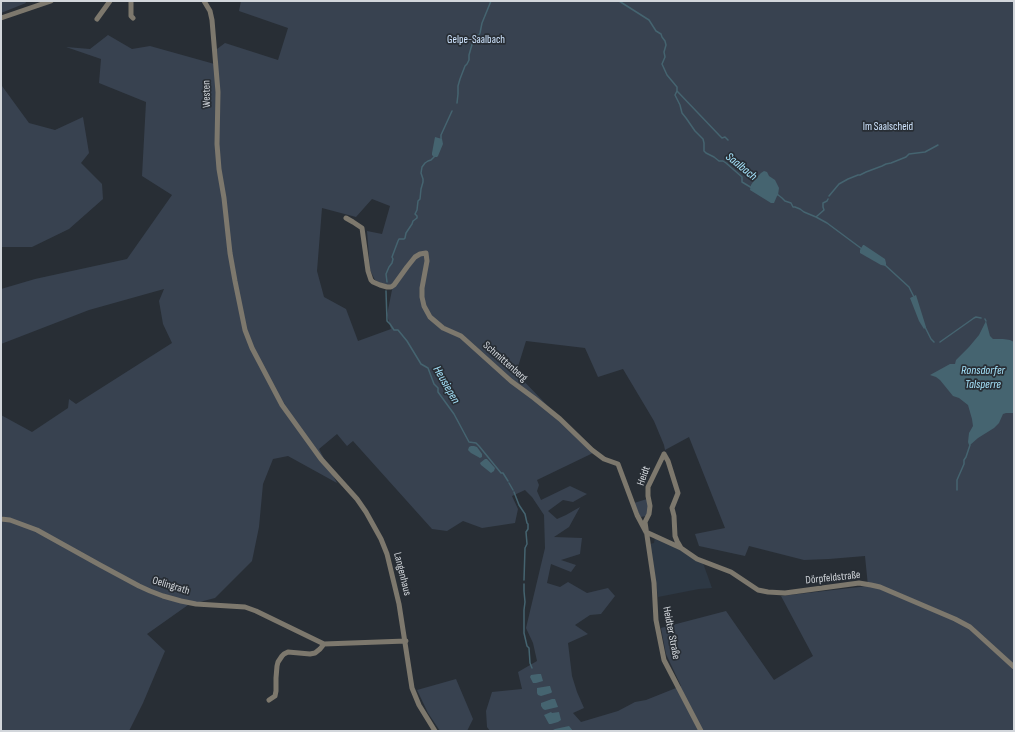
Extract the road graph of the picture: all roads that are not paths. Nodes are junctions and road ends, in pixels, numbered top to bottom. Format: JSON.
{"nodes":[{"id":1,"x":51,"y":1,"type":"edge"},
{"id":2,"x":110,"y":1,"type":"edge"},
{"id":3,"x":131,"y":1,"type":"edge"},
{"id":4,"x":204,"y":1,"type":"edge"},
{"id":5,"x":1,"y":18,"type":"edge"},
{"id":6,"x":133,"y":18,"type":"dead end"},
{"id":7,"x":97,"y":19,"type":"dead end"},
{"id":8,"x":346,"y":218,"type":"dead end"},
{"id":9,"x":308,"y":441,"type":"joint"},
{"id":10,"x":618,"y":464,"type":"joint"},
{"id":11,"x":1,"y":519,"type":"edge"},
{"id":12,"x":646,"y":532,"type":"junction"},
{"id":13,"x":681,"y":548,"type":"junction"},
{"id":14,"x":406,"y":641,"type":"junction"},
{"id":15,"x":324,"y":644,"type":"junction"},
{"id":16,"x":1014,"y":667,"type":"edge"},
{"id":17,"x":269,"y":700,"type":"dead end"},
{"id":18,"x":435,"y":731,"type":"edge"},
{"id":19,"x":701,"y":731,"type":"edge"}],
"edges":[{"from":1,"to":5,"type":"street"},
{"from":2,"to":7,"type":"street"},
{"from":3,"to":6,"type":"street"},
{"from":4,"to":9,"type":"street","name":"Westen"},
{"from":8,"to":10,"type":"street","name":"Schmittenberg"},
{"from":9,"to":14,"type":"street","name":"Langenhaus"},
{"from":10,"to":12,"type":"street","name":"Heidt"},
{"from":11,"to":15,"type":"street","name":"Oelingrath"},
{"from":12,"to":13,"type":"street","name":"Dörpfeldstraße"},
{"from":12,"to":13,"type":"street","name":"Heidt"},
{"from":12,"to":19,"type":"street","name":"Heidter Straße"},
{"from":13,"to":16,"type":"street","name":"Dörpfeldstraße"},
{"from":14,"to":15,"type":"street","name":"Oelingrath"},
{"from":14,"to":18,"type":"street","name":"Langenhaus"},
{"from":15,"to":17,"type":"street","name":"Oelingrath"}]}
